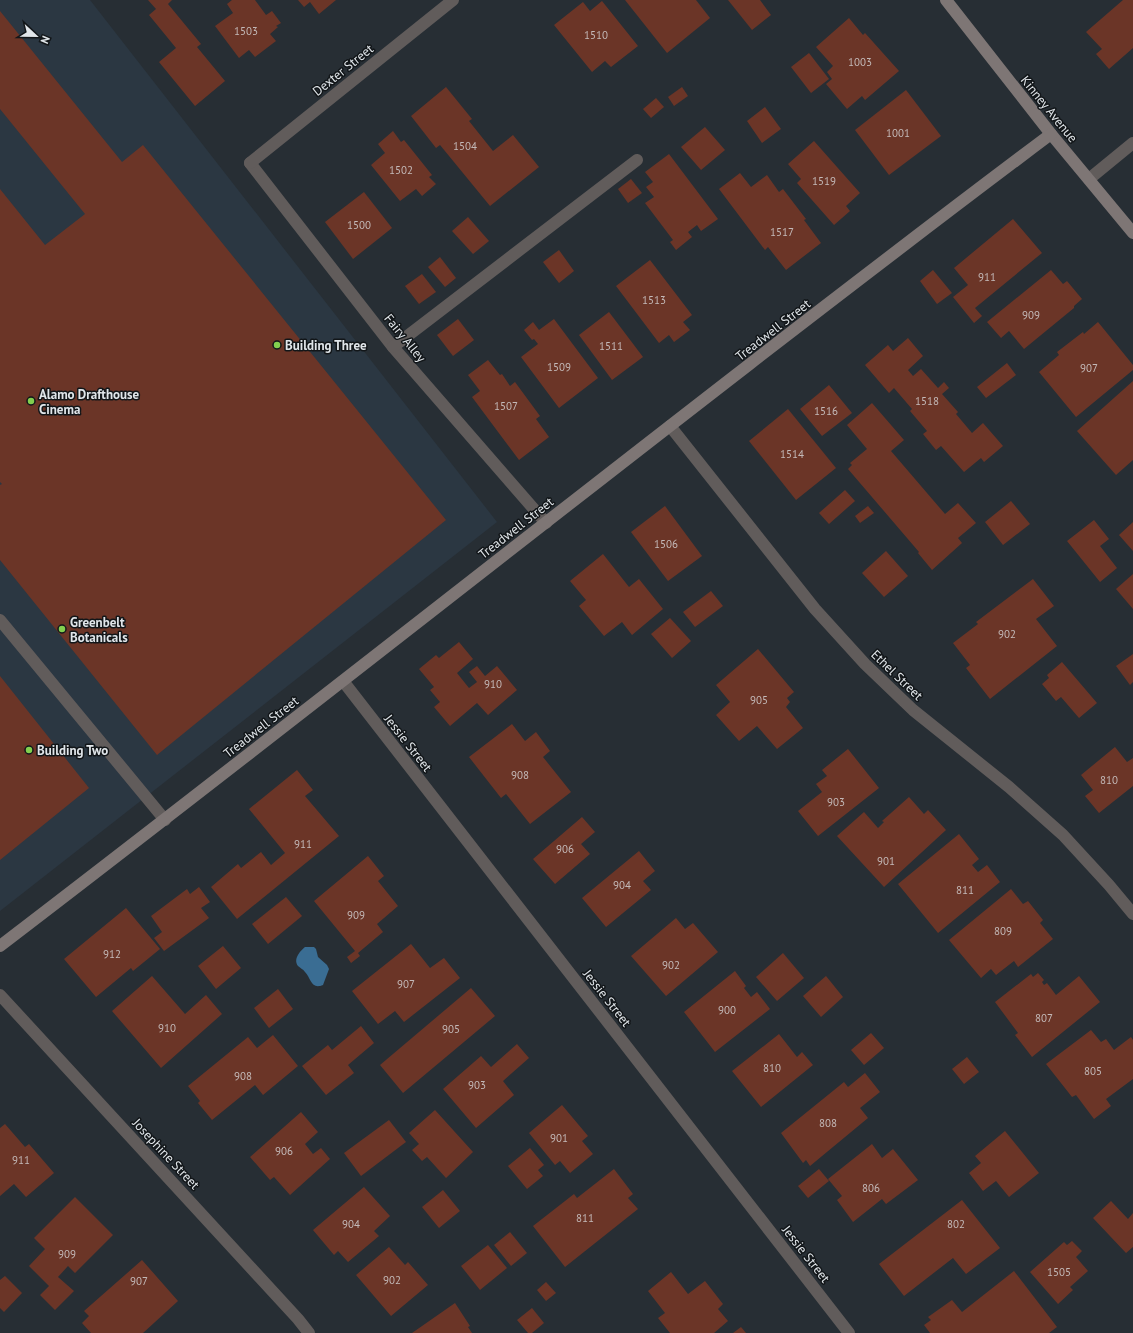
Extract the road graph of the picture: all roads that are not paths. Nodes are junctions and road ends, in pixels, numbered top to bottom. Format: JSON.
{"nodes":[{"id":1,"x":453,"y":0,"type":"edge"},
{"id":2,"x":946,"y":0,"type":"edge"},
{"id":3,"x":1051,"y":134,"type":"junction"},
{"id":4,"x":1133,"y":143,"type":"edge"},
{"id":5,"x":637,"y":160,"type":"dead end"},
{"id":6,"x":250,"y":163,"type":"joint"},
{"id":7,"x":1089,"y":179,"type":"junction"},
{"id":8,"x":1133,"y":234,"type":"edge"},
{"id":9,"x":393,"y":347,"type":"junction"},
{"id":10,"x":670,"y":426,"type":"junction"},
{"id":11,"x":546,"y":523,"type":"junction"},
{"id":12,"x":0,"y":620,"type":"edge"},
{"id":13,"x":343,"y":681,"type":"junction"},
{"id":14,"x":165,"y":820,"type":"junction"},
{"id":15,"x":1133,"y":914,"type":"edge"},
{"id":16,"x":0,"y":946,"type":"edge"},
{"id":17,"x":0,"y":995,"type":"edge"},
{"id":18,"x":309,"y":1333,"type":"edge"},
{"id":19,"x":849,"y":1333,"type":"edge"}],
"edges":[{"from":1,"to":6,"type":"street","name":"Dexter Street"},
{"from":2,"to":3,"type":"street","name":"Kinney Avenue"},
{"from":3,"to":7,"type":"street","name":"Kinney Avenue"},
{"from":3,"to":10,"type":"street","name":"Treadwell Street"},
{"from":4,"to":7,"type":"street"},
{"from":5,"to":9,"type":"street"},
{"from":6,"to":9,"type":"street","name":"Fairy Alley"},
{"from":7,"to":8,"type":"street","name":"Kinney Avenue"},
{"from":9,"to":11,"type":"street","name":"Fairy Alley"},
{"from":10,"to":11,"type":"street","name":"Treadwell Street"},
{"from":10,"to":15,"type":"street","name":"Ethel Street"},
{"from":11,"to":13,"type":"street","name":"Treadwell Street"},
{"from":12,"to":14,"type":"street"},
{"from":13,"to":14,"type":"street","name":"Treadwell Street"},
{"from":13,"to":19,"type":"street","name":"Jessie Street"},
{"from":14,"to":16,"type":"street","name":"Treadwell Street"},
{"from":17,"to":18,"type":"street","name":"Josephine Street"}]}
